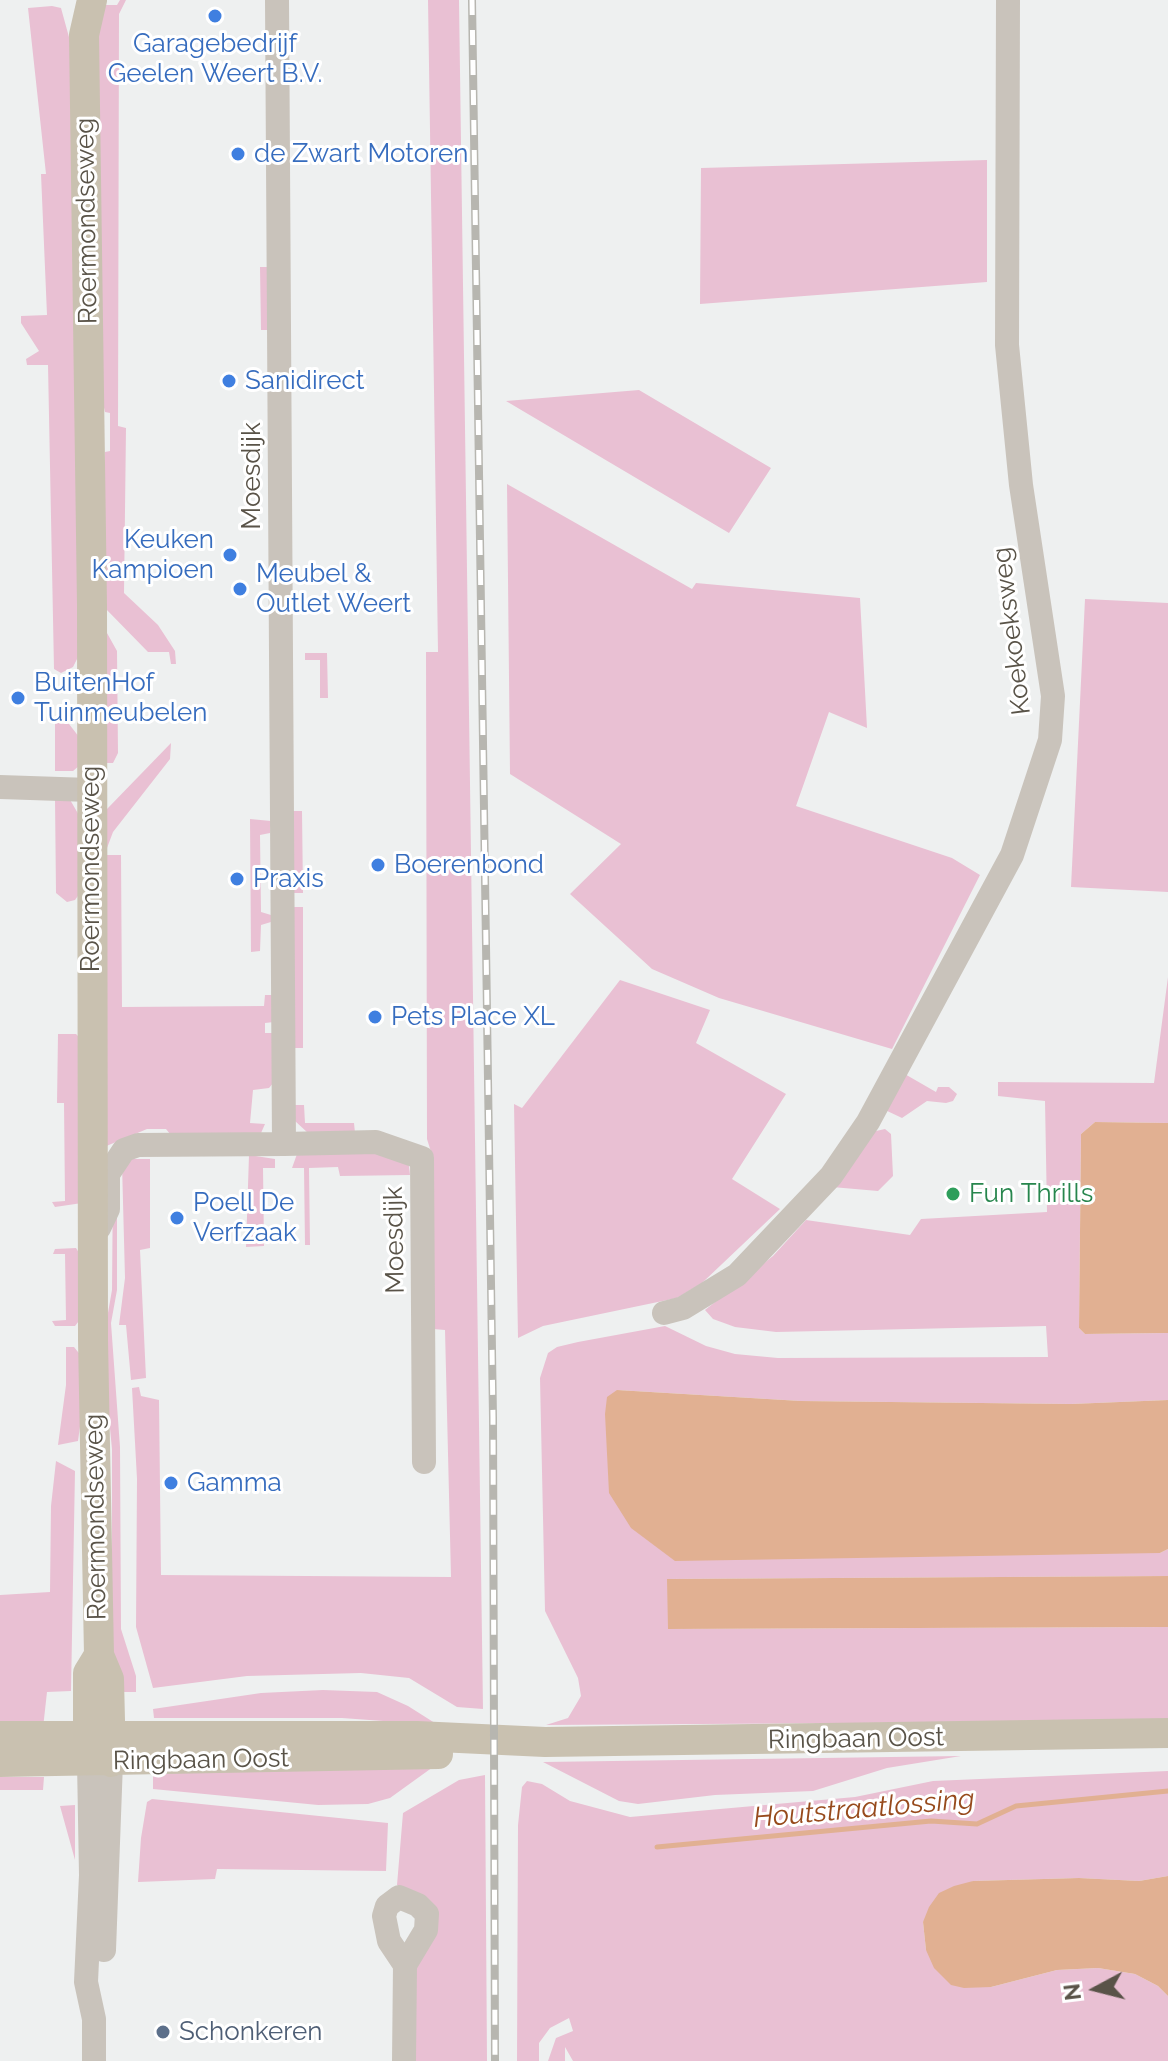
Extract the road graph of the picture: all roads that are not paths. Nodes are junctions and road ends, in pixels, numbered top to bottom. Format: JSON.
{"nodes":[{"id":1,"x":73,"y":0,"type":"edge"},
{"id":2,"x":92,"y":0,"type":"edge"},
{"id":3,"x":277,"y":0,"type":"edge"},
{"id":4,"x":1008,"y":0,"type":"edge"},
{"id":5,"x":84,"y":35,"type":"junction"},
{"id":6,"x":0,"y":787,"type":"edge"},
{"id":7,"x":90,"y":790,"type":"junction"},
{"id":8,"x":284,"y":1144,"type":"junction"},
{"id":9,"x":93,"y":1242,"type":"junction"},
{"id":10,"x":664,"y":1313,"type":"dead end"},
{"id":11,"x":424,"y":1462,"type":"dead end"},
{"id":12,"x":1168,"y":1733,"type":"edge"},
{"id":13,"x":0,"y":1736,"type":"edge"},
{"id":14,"x":99,"y":1749,"type":"junction"},
{"id":15,"x":0,"y":1762,"type":"edge"},
{"id":16,"x":405,"y":1965,"type":"dead end"},
{"id":17,"x":94,"y":2061,"type":"edge"},
{"id":18,"x":404,"y":2061,"type":"edge"}],
"edges":[{"from":1,"to":5,"type":"main road","name":"Roermondseweg"},
{"from":2,"to":5,"type":"main road","name":"Roermondseweg"},
{"from":3,"to":8,"type":"street","name":"Moesdijk"},
{"from":4,"to":10,"type":"street","name":"Koekoeksweg"},
{"from":5,"to":7,"type":"main road","name":"Roermondseweg"},
{"from":6,"to":7,"type":"street"},
{"from":7,"to":9,"type":"main road","name":"Roermondseweg"},
{"from":8,"to":9,"type":"street","name":"Moesdijk"},
{"from":8,"to":11,"type":"street","name":"Moesdijk"},
{"from":9,"to":14,"type":"main road","name":"Roermondseweg"},
{"from":12,"to":14,"type":"main road","name":"Ringbaan Oost"},
{"from":13,"to":14,"type":"main road","name":"Ringbaan Oost"},
{"from":14,"to":15,"type":"main road","name":"Ringbaan Oost"},
{"from":14,"to":17,"type":"street","name":"Roermondseweg"},
{"from":16,"to":18,"type":"street"}]}
